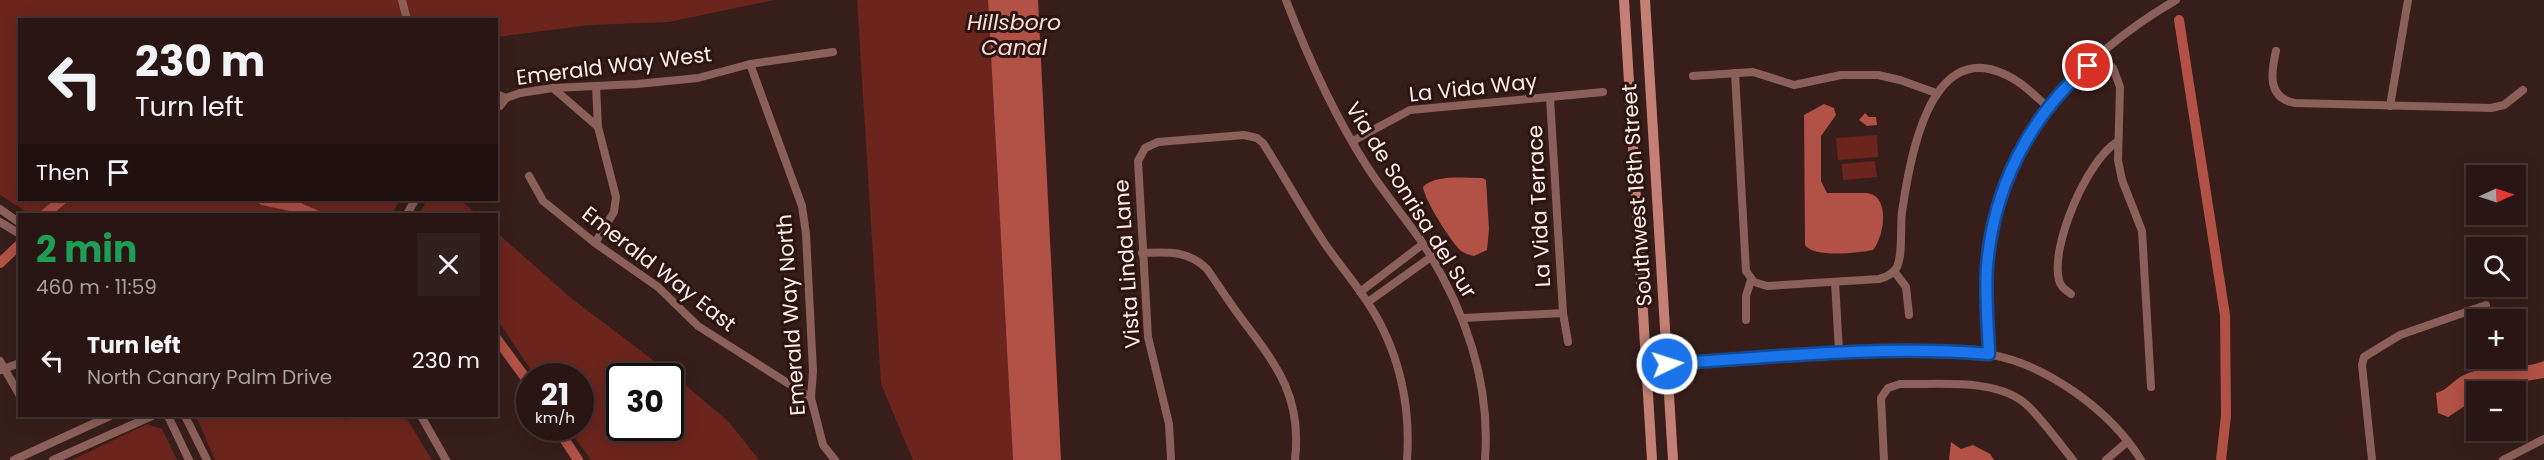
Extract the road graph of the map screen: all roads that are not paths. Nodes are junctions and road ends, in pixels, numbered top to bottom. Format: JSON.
{"nodes":[{"id":1,"x":402,"y":0,"type":"edge"},
{"id":2,"x":1286,"y":0,"type":"edge"},
{"id":3,"x":1624,"y":0,"type":"edge"},
{"id":4,"x":1645,"y":0,"type":"edge"},
{"id":5,"x":2176,"y":0,"type":"edge"},
{"id":6,"x":2408,"y":0,"type":"edge"},
{"id":7,"x":406,"y":18,"type":"edge"},
{"id":8,"x":2276,"y":51,"type":"dead end"},
{"id":9,"x":833,"y":52,"type":"dead end"},
{"id":10,"x":2099,"y":57,"type":"junction"},
{"id":11,"x":750,"y":64,"type":"junction"},
{"id":12,"x":1735,"y":74,"type":"junction"},
{"id":13,"x":1693,"y":76,"type":"dead end"},
{"id":14,"x":596,"y":86,"type":"junction"},
{"id":15,"x":553,"y":87,"type":"junction"},
{"id":16,"x":2523,"y":90,"type":"dead end"},
{"id":17,"x":1603,"y":92,"type":"dead end"},
{"id":18,"x":1936,"y":93,"type":"junction"},
{"id":19,"x":498,"y":95,"type":"edge"},
{"id":20,"x":506,"y":98,"type":"junction"},
{"id":21,"x":1550,"y":98,"type":"junction"},
{"id":22,"x":498,"y":106,"type":"edge"},
{"id":23,"x":2390,"y":106,"type":"junction"},
{"id":24,"x":2048,"y":107,"type":"junction"},
{"id":25,"x":598,"y":127,"type":"junction"},
{"id":26,"x":1353,"y":141,"type":"junction"},
{"id":27,"x":2117,"y":142,"type":"junction"},
{"id":28,"x":529,"y":176,"type":"dead end"},
{"id":29,"x":0,"y":209,"type":"edge"},
{"id":30,"x":18,"y":221,"type":"edge"},
{"id":31,"x":0,"y":222,"type":"edge"},
{"id":32,"x":18,"y":233,"type":"edge"},
{"id":33,"x":596,"y":243,"type":"junction"},
{"id":34,"x":1423,"y":244,"type":"junction"},
{"id":35,"x":1142,"y":253,"type":"junction"},
{"id":36,"x":1431,"y":257,"type":"junction"},
{"id":37,"x":1893,"y":271,"type":"junction"},
{"id":38,"x":1751,"y":280,"type":"junction"},
{"id":39,"x":1835,"y":282,"type":"junction"},
{"id":40,"x":1360,"y":292,"type":"junction"},
{"id":41,"x":2071,"y":294,"type":"dead end"},
{"id":42,"x":1368,"y":302,"type":"junction"},
{"id":43,"x":2486,"y":305,"type":"dead end"},
{"id":44,"x":2474,"y":309,"type":"edge"},
{"id":45,"x":2466,"y":312,"type":"edge"},
{"id":46,"x":1563,"y":313,"type":"junction"},
{"id":47,"x":1909,"y":315,"type":"dead end"},
{"id":48,"x":1463,"y":318,"type":"junction"},
{"id":49,"x":1746,"y":320,"type":"dead end"},
{"id":50,"x":1568,"y":342,"type":"dead end"},
{"id":51,"x":1839,"y":351,"type":"junction"},
{"id":52,"x":1989,"y":354,"type":"junction"},
{"id":53,"x":0,"y":361,"type":"edge"},
{"id":54,"x":18,"y":364,"type":"edge"},
{"id":55,"x":1667,"y":364,"type":"junction"},
{"id":56,"x":1646,"y":367,"type":"junction"},
{"id":57,"x":2,"y":370,"type":"edge"},
{"id":58,"x":2151,"y":387,"type":"dead end"},
{"id":59,"x":18,"y":393,"type":"edge"},
{"id":60,"x":811,"y":398,"type":"junction"},
{"id":61,"x":108,"y":417,"type":"edge"},
{"id":62,"x":150,"y":417,"type":"edge"},
{"id":63,"x":168,"y":417,"type":"edge"},
{"id":64,"x":186,"y":417,"type":"edge"},
{"id":65,"x":422,"y":417,"type":"edge"},
{"id":66,"x":2544,"y":438,"type":"edge"},
{"id":67,"x":2127,"y":442,"type":"junction"},
{"id":68,"x":14,"y":460,"type":"edge"},
{"id":69,"x":53,"y":460,"type":"edge"},
{"id":70,"x":189,"y":460,"type":"edge"},
{"id":71,"x":207,"y":460,"type":"edge"},
{"id":72,"x":446,"y":460,"type":"edge"},
{"id":73,"x":835,"y":460,"type":"edge"},
{"id":74,"x":1171,"y":460,"type":"edge"},
{"id":75,"x":1295,"y":460,"type":"edge"},
{"id":76,"x":1407,"y":460,"type":"edge"},
{"id":77,"x":1485,"y":460,"type":"edge"},
{"id":78,"x":1652,"y":460,"type":"edge"},
{"id":79,"x":1673,"y":460,"type":"edge"},
{"id":80,"x":1884,"y":460,"type":"edge"},
{"id":81,"x":2073,"y":460,"type":"edge"},
{"id":82,"x":2106,"y":460,"type":"edge"},
{"id":83,"x":2140,"y":460,"type":"edge"},
{"id":84,"x":2372,"y":460,"type":"edge"},
{"id":85,"x":2504,"y":460,"type":"edge"}],
"edges":[{"from":1,"to":7,"type":"street"},
{"from":2,"to":26,"type":"street","name":"Via de Sonrisa del Sur"},
{"from":3,"to":56,"type":"main road","name":"Southwest 18th Street"},
{"from":4,"to":55,"type":"main road","name":"Southwest 18th Street"},
{"from":5,"to":10,"type":"street"},
{"from":6,"to":23,"type":"street"},
{"from":8,"to":23,"type":"street"},
{"from":9,"to":11,"type":"street","name":"Emerald Way West"},
{"from":10,"to":24,"type":"street"},
{"from":10,"to":27,"type":"street"},
{"from":11,"to":14,"type":"street","name":"Emerald Way West"},
{"from":11,"to":60,"type":"street","name":"Emerald Way North"},
{"from":12,"to":13,"type":"street"},
{"from":12,"to":18,"type":"street"},
{"from":12,"to":38,"type":"street"},
{"from":14,"to":15,"type":"street","name":"Emerald Way West"},
{"from":14,"to":25,"type":"street"},
{"from":15,"to":20,"type":"street","name":"Emerald Way West"},
{"from":15,"to":25,"type":"street"},
{"from":16,"to":23,"type":"street"},
{"from":17,"to":21,"type":"street","name":"La Vida Way"},
{"from":18,"to":24,"type":"street"},
{"from":18,"to":37,"type":"street"},
{"from":19,"to":20,"type":"street","name":"Emerald Way West"},
{"from":20,"to":22,"type":"street","name":"Emerald Way West"},
{"from":21,"to":26,"type":"street","name":"La Vida Way"},
{"from":21,"to":46,"type":"street","name":"La Vida Terrace"},
{"from":24,"to":52,"type":"street"},
{"from":25,"to":33,"type":"street"},
{"from":26,"to":34,"type":"street","name":"Via de Sonrisa del Sur"},
{"from":27,"to":41,"type":"street"},
{"from":27,"to":58,"type":"street"},
{"from":28,"to":33,"type":"street","name":"Emerald Way East"},
{"from":29,"to":30,"type":"street"},
{"from":31,"to":32,"type":"street"},
{"from":33,"to":60,"type":"street","name":"Emerald Way East"},
{"from":34,"to":36,"type":"street","name":"Via de Sonrisa del Sur"},
{"from":34,"to":40,"type":"street"},
{"from":35,"to":40,"type":"street","name":"Vista Linda Lane"},
{"from":35,"to":74,"type":"street","name":"Vista Linda Lane"},
{"from":35,"to":75,"type":"street"},
{"from":36,"to":42,"type":"street"},
{"from":36,"to":48,"type":"street","name":"Via de Sonrisa del Sur"},
{"from":37,"to":39,"type":"street"},
{"from":37,"to":47,"type":"street"},
{"from":38,"to":39,"type":"street"},
{"from":38,"to":49,"type":"street"},
{"from":39,"to":51,"type":"street"},
{"from":40,"to":42,"type":"street","name":"Vista Linda Lane"},
{"from":42,"to":76,"type":"street","name":"Vista Linda Lane"},
{"from":43,"to":44,"type":"street"},
{"from":45,"to":84,"type":"street"},
{"from":46,"to":48,"type":"street","name":"La Vida Terrace"},
{"from":46,"to":50,"type":"street","name":"La Vida Terrace"},
{"from":48,"to":77,"type":"street","name":"Via de Sonrisa del Sur"},
{"from":51,"to":52,"type":"street"},
{"from":51,"to":55,"type":"street"},
{"from":52,"to":67,"type":"street"},
{"from":53,"to":57,"type":"street"},
{"from":54,"to":57,"type":"street"},
{"from":55,"to":56,"type":"street"},
{"from":55,"to":79,"type":"main road","name":"Southwest 18th Street"},
{"from":56,"to":78,"type":"main road","name":"Southwest 18th Street"},
{"from":57,"to":59,"type":"street"},
{"from":60,"to":73,"type":"street","name":"Emerald Way North"},
{"from":61,"to":68,"type":"street"},
{"from":62,"to":69,"type":"street"},
{"from":63,"to":70,"type":"street"},
{"from":64,"to":71,"type":"street"},
{"from":65,"to":72,"type":"street"},
{"from":66,"to":85,"type":"street"},
{"from":67,"to":82,"type":"street"},
{"from":67,"to":83,"type":"street"},
{"from":80,"to":81,"type":"street"}]}
